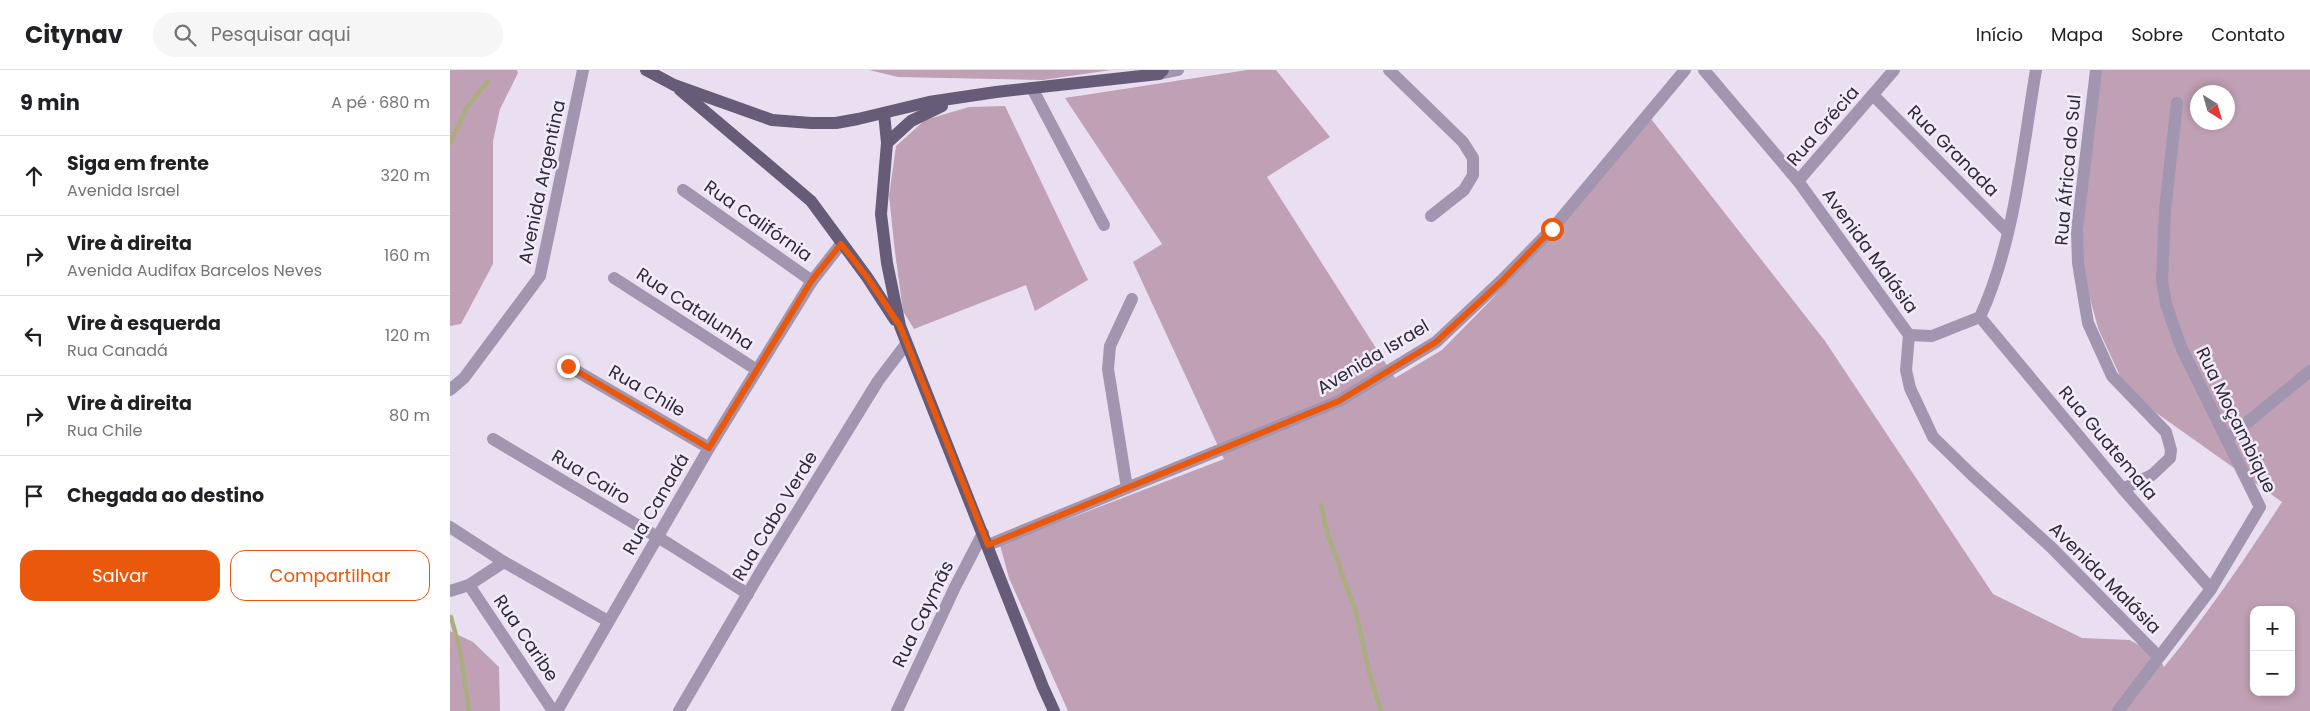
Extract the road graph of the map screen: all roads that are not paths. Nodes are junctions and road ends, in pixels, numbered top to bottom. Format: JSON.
{"nodes":[{"id":1,"x":583,"y":70,"type":"edge"},
{"id":2,"x":646,"y":70,"type":"edge"},
{"id":3,"x":1178,"y":70,"type":"edge"},
{"id":4,"x":1389,"y":70,"type":"edge"},
{"id":5,"x":1686,"y":70,"type":"edge"},
{"id":6,"x":1704,"y":70,"type":"edge"},
{"id":7,"x":1894,"y":70,"type":"edge"},
{"id":8,"x":2036,"y":70,"type":"edge"},
{"id":9,"x":2096,"y":70,"type":"edge"},
{"id":10,"x":1161,"y":72,"type":"edge"},
{"id":11,"x":674,"y":85,"type":"junction"},
{"id":12,"x":1032,"y":88,"type":"junction"},
{"id":13,"x":996,"y":92,"type":"junction"},
{"id":14,"x":1873,"y":95,"type":"junction"},
{"id":15,"x":2177,"y":103,"type":"dead end"},
{"id":16,"x":884,"y":113,"type":"junction"},
{"id":17,"x":887,"y":143,"type":"junction"},
{"id":18,"x":1798,"y":181,"type":"junction"},
{"id":19,"x":683,"y":190,"type":"dead end"},
{"id":20,"x":1431,"y":216,"type":"dead end"},
{"id":21,"x":1104,"y":225,"type":"dead end"},
{"id":22,"x":2008,"y":232,"type":"junction"},
{"id":23,"x":841,"y":244,"type":"junction"},
{"id":24,"x":614,"y":278,"type":"dead end"},
{"id":25,"x":812,"y":280,"type":"junction"},
{"id":26,"x":1132,"y":299,"type":"dead end"},
{"id":27,"x":1980,"y":318,"type":"junction"},
{"id":28,"x":900,"y":326,"type":"junction"},
{"id":29,"x":1909,"y":335,"type":"junction"},
{"id":30,"x":906,"y":344,"type":"junction"},
{"id":31,"x":568,"y":366,"type":"dead end"},
{"id":32,"x":757,"y":370,"type":"junction"},
{"id":33,"x":2310,"y":371,"type":"edge"},
{"id":34,"x":450,"y":390,"type":"edge"},
{"id":35,"x":493,"y":439,"type":"dead end"},
{"id":36,"x":2226,"y":439,"type":"junction"},
{"id":37,"x":709,"y":448,"type":"junction"},
{"id":38,"x":1127,"y":488,"type":"junction"},
{"id":39,"x":2123,"y":489,"type":"junction"},
{"id":40,"x":450,"y":527,"type":"edge"},
{"id":41,"x":657,"y":537,"type":"junction"},
{"id":42,"x":985,"y":539,"type":"junction"},
{"id":43,"x":504,"y":562,"type":"junction"},
{"id":44,"x":469,"y":585,"type":"junction"},
{"id":45,"x":2211,"y":589,"type":"junction"},
{"id":46,"x":450,"y":591,"type":"edge"},
{"id":47,"x":748,"y":594,"type":"junction"},
{"id":48,"x":608,"y":621,"type":"junction"},
{"id":49,"x":2160,"y":657,"type":"junction"},
{"id":50,"x":555,"y":711,"type":"edge"},
{"id":51,"x":680,"y":711,"type":"edge"},
{"id":52,"x":897,"y":711,"type":"edge"},
{"id":53,"x":1054,"y":711,"type":"edge"},
{"id":54,"x":2118,"y":711,"type":"edge"}],
"edges":[{"from":1,"to":34,"type":"street","name":"Avenida Argentina"},
{"from":2,"to":11,"type":"main road"},
{"from":3,"to":10,"type":"street"},
{"from":4,"to":20,"type":"street"},
{"from":5,"to":38,"type":"street","name":"Avenida Israel"},
{"from":6,"to":18,"type":"street","name":"Avenida Malásia"},
{"from":7,"to":14,"type":"street","name":"Rua Grécia"},
{"from":8,"to":22,"type":"street"},
{"from":9,"to":39,"type":"street","name":"Rua África do Sul"},
{"from":10,"to":12,"type":"main road"},
{"from":11,"to":16,"type":"main road"},
{"from":11,"to":23,"type":"main road"},
{"from":12,"to":13,"type":"main road"},
{"from":12,"to":21,"type":"street"},
{"from":13,"to":16,"type":"main road"},
{"from":13,"to":17,"type":"main road"},
{"from":14,"to":18,"type":"street","name":"Rua Grécia"},
{"from":14,"to":22,"type":"street","name":"Rua Granada"},
{"from":15,"to":36,"type":"street","name":"Rua Moçambique"},
{"from":16,"to":17,"type":"main road"},
{"from":17,"to":28,"type":"main road"},
{"from":18,"to":29,"type":"street","name":"Avenida Malásia"},
{"from":19,"to":25,"type":"street","name":"Rua Califórnia"},
{"from":22,"to":27,"type":"street"},
{"from":23,"to":25,"type":"street","name":"Rua Canadá"},
{"from":23,"to":28,"type":"main road"},
{"from":24,"to":32,"type":"street","name":"Rua Catalunha"},
{"from":25,"to":32,"type":"street","name":"Rua Canadá"},
{"from":26,"to":38,"type":"street"},
{"from":27,"to":29,"type":"street"},
{"from":27,"to":39,"type":"street","name":"Rua Guatemala"},
{"from":28,"to":30,"type":"main road"},
{"from":29,"to":49,"type":"street","name":"Avenida Malásia"},
{"from":30,"to":42,"type":"main road"},
{"from":30,"to":47,"type":"street","name":"Rua Cabo Verde"},
{"from":31,"to":37,"type":"street","name":"Rua Chile"},
{"from":32,"to":37,"type":"street","name":"Rua Canadá"},
{"from":33,"to":36,"type":"street"},
{"from":35,"to":41,"type":"street","name":"Rua Cairo"},
{"from":36,"to":45,"type":"street","name":"Rua Moçambique"},
{"from":37,"to":41,"type":"street","name":"Rua Canadá"},
{"from":38,"to":42,"type":"street","name":"Avenida Israel"},
{"from":39,"to":45,"type":"street","name":"Rua Guatemala"},
{"from":40,"to":43,"type":"street"},
{"from":41,"to":47,"type":"street","name":"Rua Cairo"},
{"from":41,"to":48,"type":"street","name":"Rua Canadá"},
{"from":42,"to":52,"type":"street","name":"Rua Caymãs"},
{"from":42,"to":53,"type":"main road"},
{"from":43,"to":44,"type":"street"},
{"from":43,"to":48,"type":"street"},
{"from":44,"to":46,"type":"street"},
{"from":44,"to":50,"type":"street","name":"Rua Caribe"},
{"from":45,"to":49,"type":"street","name":"Rua Moçambique"},
{"from":47,"to":51,"type":"street","name":"Rua Cabo Verde"},
{"from":48,"to":50,"type":"street","name":"Rua Canadá"},
{"from":49,"to":54,"type":"street","name":"Rua Moçambique"}]}
